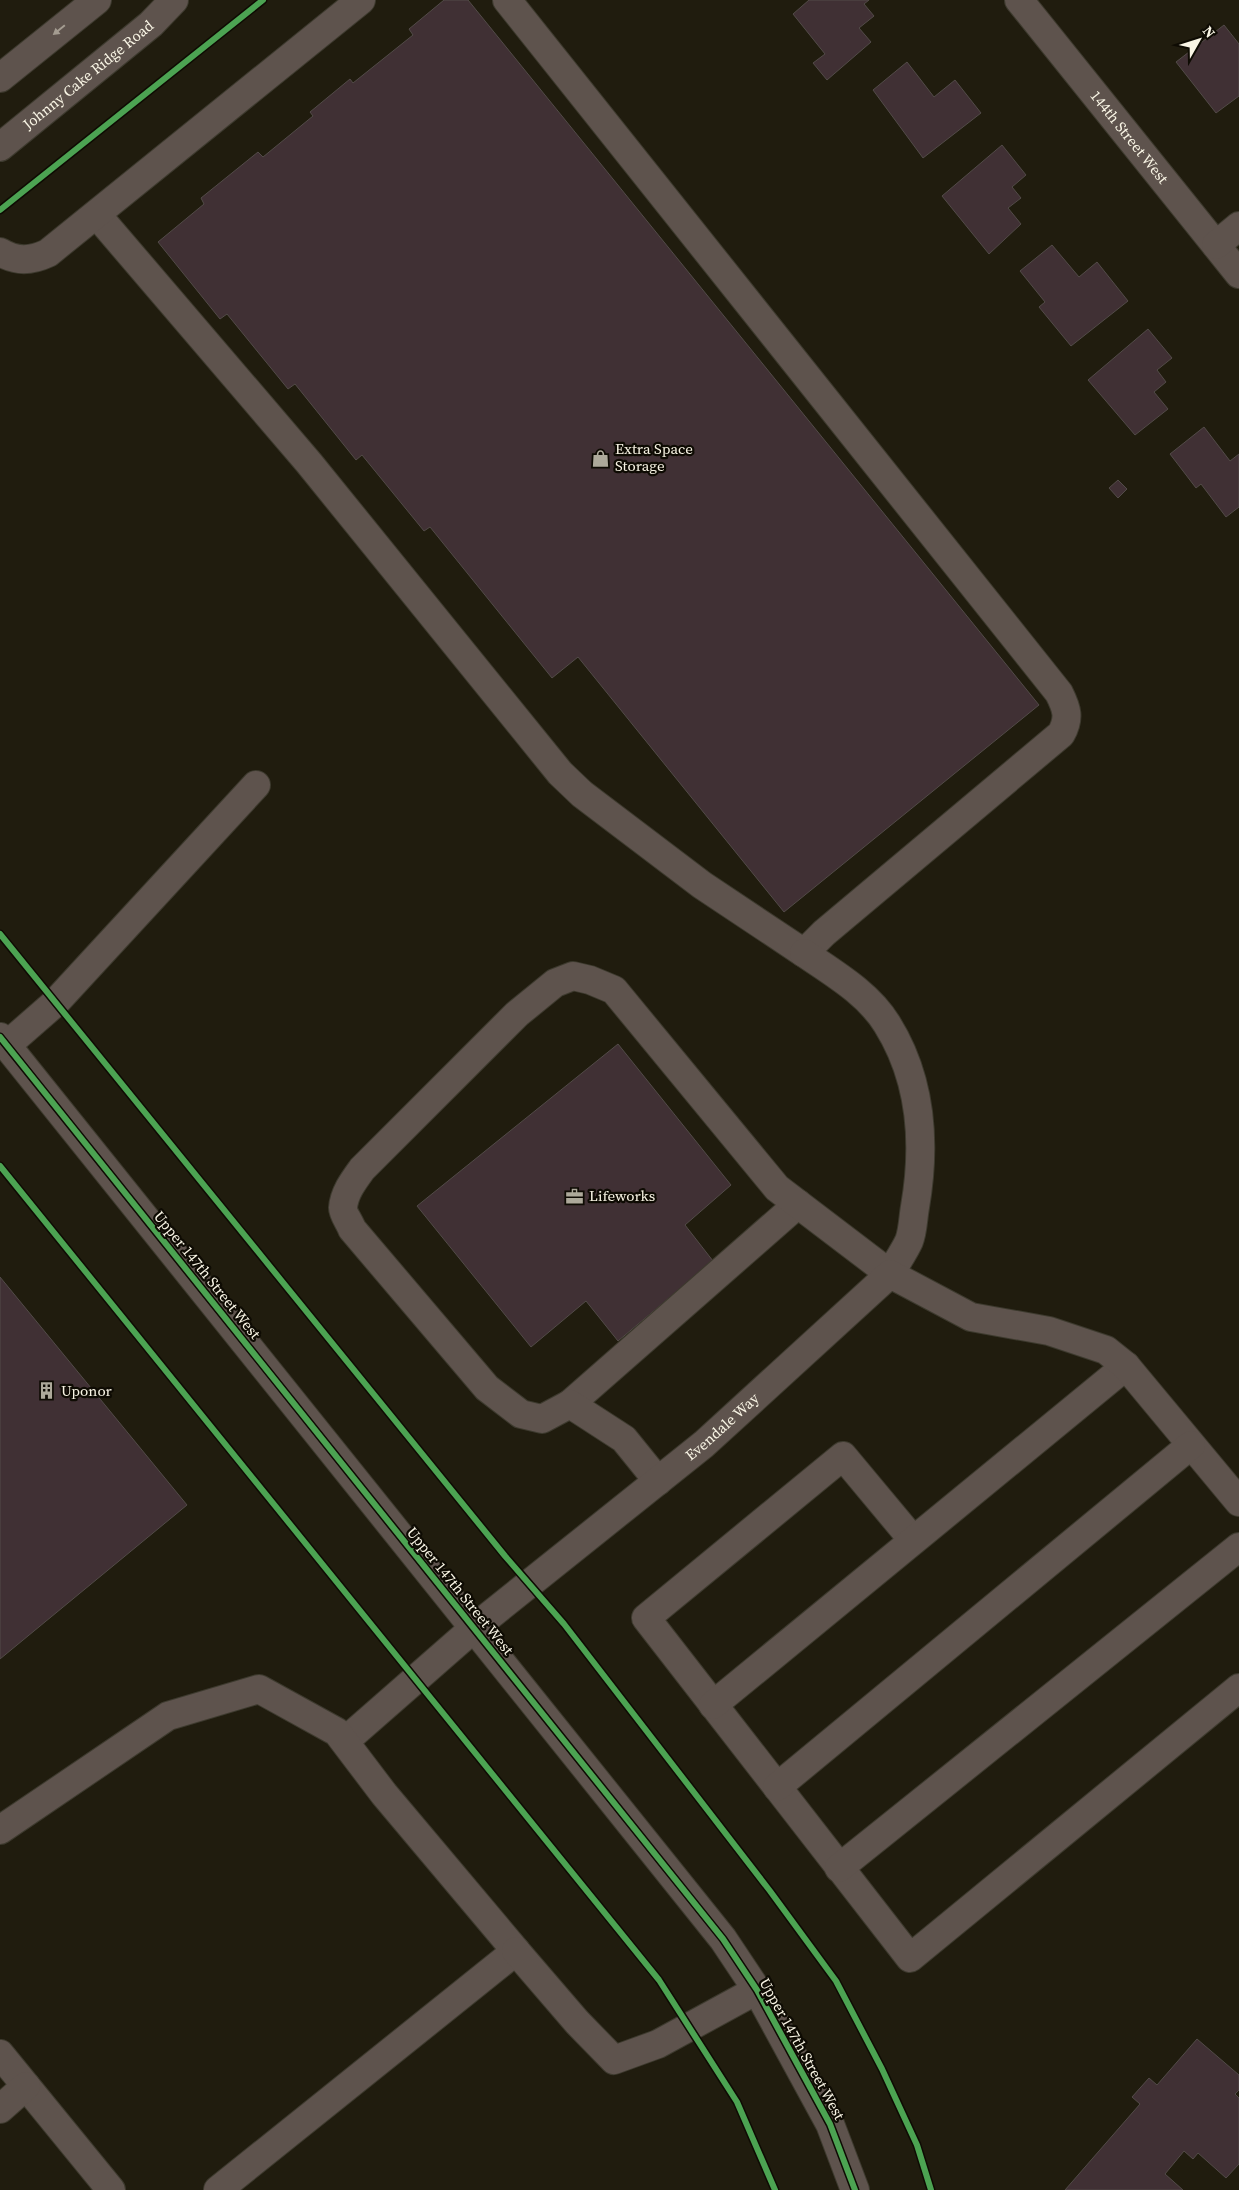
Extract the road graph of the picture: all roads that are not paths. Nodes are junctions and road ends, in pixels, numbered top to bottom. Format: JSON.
{"nodes":[{"id":1,"x":97,"y":0,"type":"edge"},
{"id":2,"x":174,"y":0,"type":"edge"},
{"id":3,"x":361,"y":0,"type":"edge"},
{"id":4,"x":507,"y":0,"type":"edge"},
{"id":5,"x":1019,"y":0,"type":"edge"},
{"id":6,"x":0,"y":78,"type":"edge"},
{"id":7,"x":0,"y":147,"type":"edge"},
{"id":8,"x":96,"y":214,"type":"junction"},
{"id":9,"x":1239,"y":226,"type":"edge"},
{"id":10,"x":1216,"y":245,"type":"junction"},
{"id":11,"x":0,"y":252,"type":"edge"},
{"id":12,"x":1239,"y":274,"type":"edge"},
{"id":13,"x":256,"y":785,"type":"dead end"},
{"id":14,"x":804,"y":954,"type":"junction"},
{"id":15,"x":3,"y":1041,"type":"edge"},
{"id":16,"x":798,"y":1204,"type":"junction"},
{"id":17,"x":890,"y":1274,"type":"junction"},
{"id":18,"x":1126,"y":1366,"type":"junction"},
{"id":19,"x":570,"y":1404,"type":"junction"},
{"id":20,"x":1191,"y":1445,"type":"junction"},
{"id":21,"x":658,"y":1480,"type":"junction"},
{"id":22,"x":1239,"y":1502,"type":"edge"},
{"id":23,"x":913,"y":1540,"type":"junction"},
{"id":24,"x":1239,"y":1547,"type":"edge"},
{"id":25,"x":474,"y":1628,"type":"junction"},
{"id":26,"x":1239,"y":1688,"type":"edge"},
{"id":27,"x":713,"y":1705,"type":"junction"},
{"id":28,"x":345,"y":1741,"type":"junction"},
{"id":29,"x":777,"y":1787,"type":"junction"},
{"id":30,"x":0,"y":1830,"type":"edge"},
{"id":31,"x":839,"y":1868,"type":"junction"},
{"id":32,"x":516,"y":1951,"type":"junction"},
{"id":33,"x":757,"y":1990,"type":"junction"},
{"id":34,"x":0,"y":2054,"type":"edge"},
{"id":35,"x":26,"y":2086,"type":"junction"},
{"id":36,"x":0,"y":2109,"type":"edge"},
{"id":37,"x":111,"y":2190,"type":"edge"},
{"id":38,"x":218,"y":2190,"type":"edge"},
{"id":39,"x":855,"y":2190,"type":"edge"}],
"edges":[{"from":1,"to":6,"type":"street","one_way":true},
{"from":2,"to":7,"type":"street","name":"Johnny Cake Ridge Road"},
{"from":3,"to":8,"type":"street"},
{"from":4,"to":14,"type":"street"},
{"from":5,"to":10,"type":"street","name":"144th Street West"},
{"from":8,"to":11,"type":"street"},
{"from":8,"to":14,"type":"street","name":"Evendale Way"},
{"from":9,"to":10,"type":"street"},
{"from":10,"to":12,"type":"street","name":"144th Street West"},
{"from":13,"to":15,"type":"street"},
{"from":14,"to":17,"type":"street","name":"Evendale Way"},
{"from":15,"to":25,"type":"street","name":"Upper 147th Street West"},
{"from":16,"to":17,"type":"street"},
{"from":16,"to":19,"type":"street"},
{"from":16,"to":19,"type":"street"},
{"from":17,"to":18,"type":"street"},
{"from":17,"to":21,"type":"street","name":"Evendale Way"},
{"from":18,"to":20,"type":"street"},
{"from":18,"to":23,"type":"street"},
{"from":19,"to":21,"type":"street"},
{"from":20,"to":22,"type":"street"},
{"from":20,"to":29,"type":"street"},
{"from":21,"to":25,"type":"street","name":"Evendale Way"},
{"from":23,"to":27,"type":"street"},
{"from":23,"to":27,"type":"street"},
{"from":24,"to":31,"type":"street"},
{"from":25,"to":28,"type":"street","name":"Evendale Way"},
{"from":25,"to":33,"type":"street","name":"Upper 147th Street West"},
{"from":26,"to":31,"type":"street"},
{"from":27,"to":29,"type":"street"},
{"from":28,"to":30,"type":"street"},
{"from":28,"to":32,"type":"street"},
{"from":29,"to":31,"type":"street"},
{"from":32,"to":33,"type":"street"},
{"from":32,"to":38,"type":"street"},
{"from":33,"to":39,"type":"street","name":"Upper 147th Street West"},
{"from":34,"to":35,"type":"street"},
{"from":35,"to":36,"type":"street"},
{"from":35,"to":37,"type":"street"}]}
